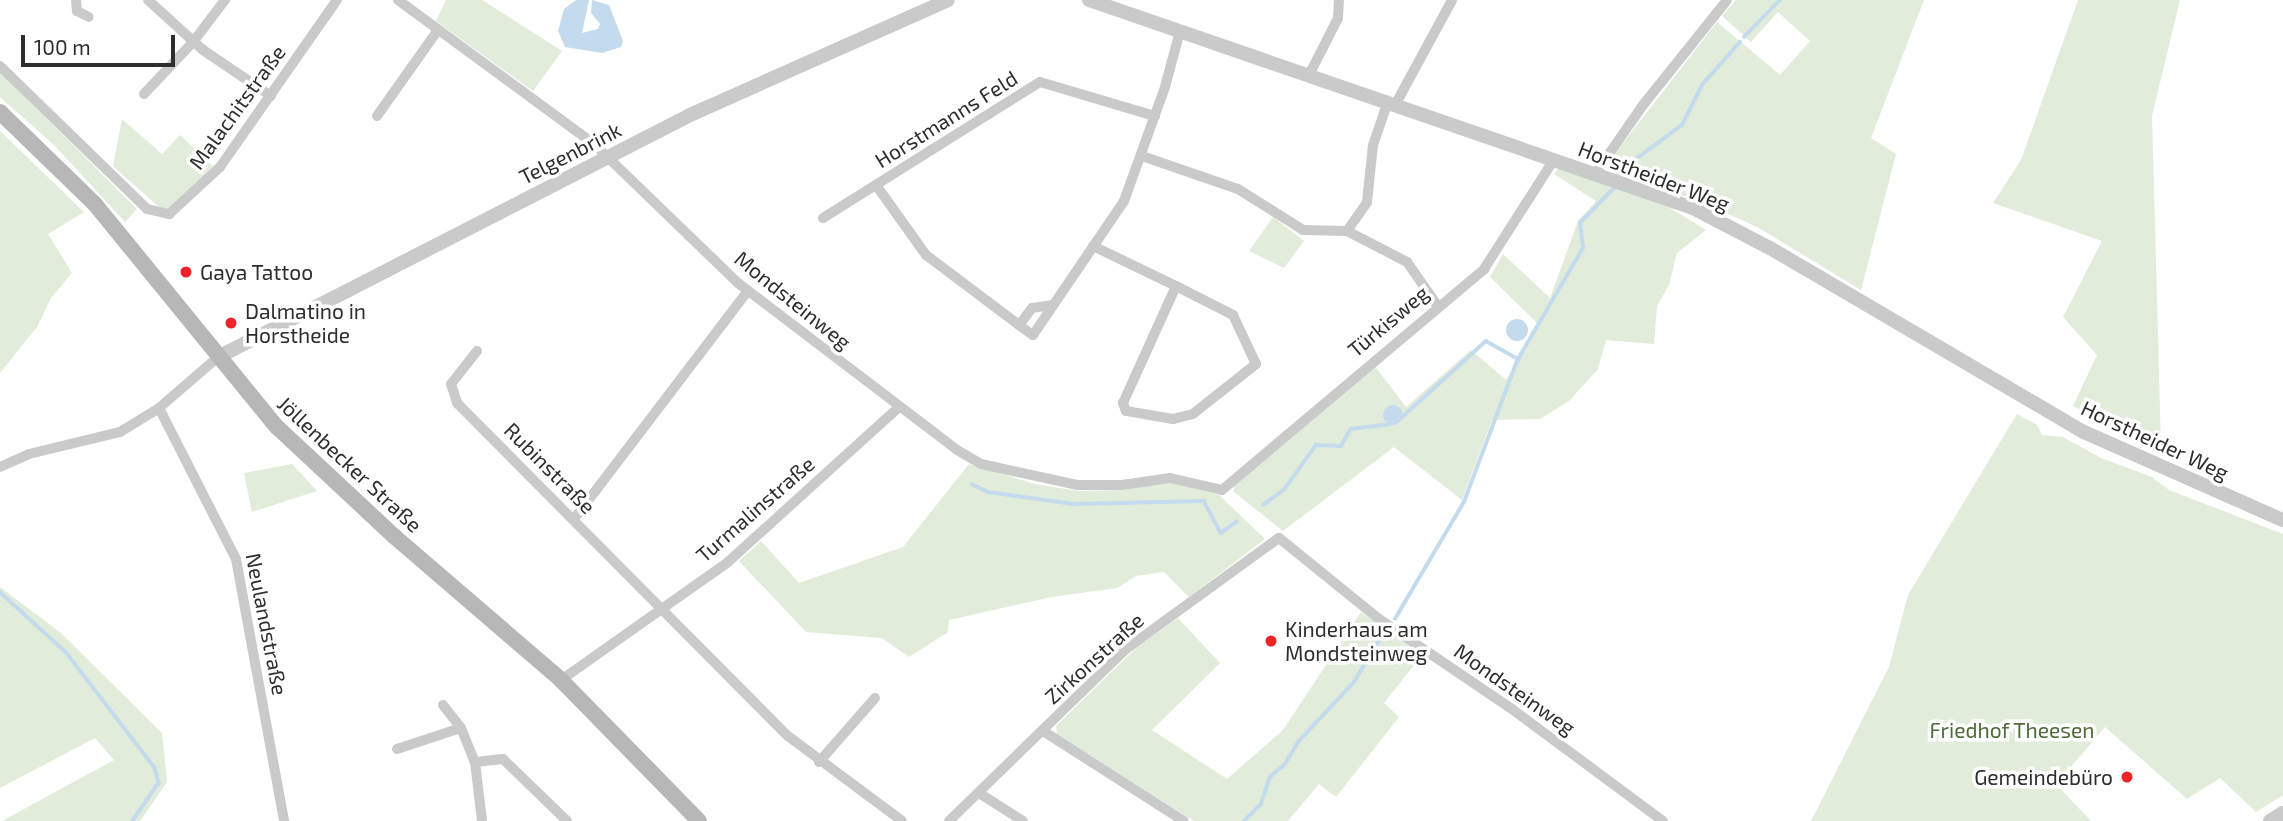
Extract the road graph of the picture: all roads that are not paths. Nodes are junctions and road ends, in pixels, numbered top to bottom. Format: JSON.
{"nodes":[{"id":1,"x":76,"y":0,"type":"edge"},
{"id":2,"x":148,"y":0,"type":"edge"},
{"id":3,"x":225,"y":0,"type":"edge"},
{"id":4,"x":337,"y":0,"type":"edge"},
{"id":5,"x":398,"y":0,"type":"edge"},
{"id":6,"x":948,"y":0,"type":"edge"},
{"id":7,"x":1089,"y":0,"type":"edge"},
{"id":8,"x":1339,"y":0,"type":"edge"},
{"id":9,"x":1452,"y":0,"type":"edge"},
{"id":10,"x":1727,"y":0,"type":"edge"},
{"id":11,"x":89,"y":17,"type":"dead end"},
{"id":12,"x":438,"y":30,"type":"junction"},
{"id":13,"x":1180,"y":31,"type":"junction"},
{"id":14,"x":194,"y":42,"type":"junction"},
{"id":15,"x":0,"y":66,"type":"edge"},
{"id":16,"x":1309,"y":75,"type":"junction"},
{"id":17,"x":144,"y":94,"type":"dead end"},
{"id":18,"x":271,"y":96,"type":"junction"},
{"id":19,"x":1391,"y":105,"type":"junction"},
{"id":20,"x":0,"y":112,"type":"edge"},
{"id":21,"x":377,"y":116,"type":"dead end"},
{"id":22,"x":1155,"y":116,"type":"junction"},
{"id":23,"x":1142,"y":156,"type":"junction"},
{"id":24,"x":607,"y":158,"type":"junction"},
{"id":25,"x":1553,"y":160,"type":"junction"},
{"id":26,"x":1595,"y":174,"type":"junction"},
{"id":27,"x":876,"y":185,"type":"junction"},
{"id":28,"x":823,"y":218,"type":"dead end"},
{"id":29,"x":1348,"y":231,"type":"junction"},
{"id":30,"x":1093,"y":246,"type":"junction"},
{"id":31,"x":1176,"y":286,"type":"junction"},
{"id":32,"x":748,"y":291,"type":"junction"},
{"id":33,"x":1054,"y":305,"type":"junction"},
{"id":34,"x":1437,"y":305,"type":"junction"},
{"id":35,"x":1019,"y":325,"type":"junction"},
{"id":36,"x":477,"y":351,"type":"dead end"},
{"id":37,"x":218,"y":357,"type":"junction"},
{"id":38,"x":159,"y":408,"type":"junction"},
{"id":39,"x":898,"y":408,"type":"junction"},
{"id":40,"x":0,"y":467,"type":"edge"},
{"id":41,"x":1222,"y":490,"type":"joint"},
{"id":42,"x":574,"y":519,"type":"junction"},
{"id":43,"x":2283,"y":520,"type":"edge"},
{"id":44,"x":1279,"y":538,"type":"joint"},
{"id":45,"x":660,"y":607,"type":"junction"},
{"id":46,"x":561,"y":680,"type":"junction"},
{"id":47,"x":875,"y":698,"type":"dead end"},
{"id":48,"x":443,"y":705,"type":"dead end"},
{"id":49,"x":461,"y":728,"type":"junction"},
{"id":50,"x":1043,"y":731,"type":"junction"},
{"id":51,"x":397,"y":749,"type":"dead end"},
{"id":52,"x":475,"y":762,"type":"junction"},
{"id":53,"x":819,"y":762,"type":"junction"},
{"id":54,"x":979,"y":793,"type":"junction"},
{"id":55,"x":2283,"y":813,"type":"edge"},
{"id":56,"x":284,"y":821,"type":"edge"},
{"id":57,"x":482,"y":821,"type":"edge"},
{"id":58,"x":568,"y":821,"type":"edge"},
{"id":59,"x":699,"y":821,"type":"edge"},
{"id":60,"x":902,"y":821,"type":"edge"},
{"id":61,"x":949,"y":821,"type":"edge"},
{"id":62,"x":1023,"y":821,"type":"edge"},
{"id":63,"x":1184,"y":821,"type":"edge"},
{"id":64,"x":1663,"y":821,"type":"edge"},
{"id":65,"x":2270,"y":821,"type":"edge"}],
"edges":[{"from":1,"to":11,"type":"street"},
{"from":2,"to":14,"type":"street"},
{"from":3,"to":14,"type":"street"},
{"from":4,"to":18,"type":"street","name":"Malachitstraße"},
{"from":5,"to":12,"type":"street","name":"Mondsteinweg"},
{"from":6,"to":24,"type":"street","name":"Telgenbrink"},
{"from":7,"to":13,"type":"street","name":"Horstheider Weg"},
{"from":8,"to":16,"type":"street"},
{"from":9,"to":19,"type":"street"},
{"from":10,"to":26,"type":"street"},
{"from":12,"to":21,"type":"street"},
{"from":12,"to":24,"type":"street","name":"Mondsteinweg"},
{"from":13,"to":16,"type":"street","name":"Horstheider Weg"},
{"from":13,"to":22,"type":"street"},
{"from":14,"to":17,"type":"street"},
{"from":14,"to":18,"type":"street"},
{"from":15,"to":18,"type":"street","name":"Malachitstraße"},
{"from":16,"to":19,"type":"street","name":"Horstheider Weg"},
{"from":19,"to":25,"type":"street","name":"Horstheider Weg"},
{"from":19,"to":29,"type":"street"},
{"from":20,"to":37,"type":"main road","name":"Jöllenbecker Straße"},
{"from":22,"to":23,"type":"street"},
{"from":22,"to":27,"type":"street","name":"Horstmanns Feld"},
{"from":23,"to":29,"type":"street"},
{"from":23,"to":30,"type":"street"},
{"from":24,"to":32,"type":"street","name":"Mondsteinweg"},
{"from":24,"to":37,"type":"street","name":"Telgenbrink"},
{"from":25,"to":26,"type":"street","name":"Horstheider Weg"},
{"from":25,"to":34,"type":"street","name":"Türkisweg"},
{"from":26,"to":43,"type":"street","name":"Horstheider Weg"},
{"from":27,"to":28,"type":"street","name":"Horstmanns Feld"},
{"from":27,"to":35,"type":"street","name":"Horstmanns Feld"},
{"from":29,"to":34,"type":"street"},
{"from":30,"to":31,"type":"street"},
{"from":30,"to":33,"type":"street"},
{"from":31,"to":31,"type":"street"},
{"from":32,"to":39,"type":"street","name":"Mondsteinweg"},
{"from":32,"to":42,"type":"street"},
{"from":33,"to":35,"type":"street"},
{"from":33,"to":35,"type":"street"},
{"from":34,"to":41,"type":"street","name":"Türkisweg"},
{"from":36,"to":42,"type":"street","name":"Rubinstraße"},
{"from":37,"to":38,"type":"street"},
{"from":37,"to":46,"type":"main road","name":"Jöllenbecker Straße"},
{"from":38,"to":40,"type":"street"},
{"from":38,"to":56,"type":"street","name":"Neulandstraße"},
{"from":39,"to":41,"type":"street","name":"Mondsteinweg"},
{"from":39,"to":45,"type":"street","name":"Turmalinstraße"},
{"from":42,"to":45,"type":"street","name":"Rubinstraße"},
{"from":44,"to":50,"type":"street","name":"Zirkonstraße"},
{"from":44,"to":64,"type":"street","name":"Mondsteinweg"},
{"from":45,"to":46,"type":"street","name":"Turmalinstraße"},
{"from":45,"to":53,"type":"street","name":"Rubinstraße"},
{"from":46,"to":59,"type":"main road","name":"Jöllenbecker Straße"},
{"from":47,"to":53,"type":"street"},
{"from":48,"to":49,"type":"street"},
{"from":49,"to":51,"type":"street"},
{"from":49,"to":52,"type":"street"},
{"from":50,"to":54,"type":"street","name":"Zirkonstraße"},
{"from":50,"to":63,"type":"street"},
{"from":52,"to":57,"type":"street"},
{"from":52,"to":58,"type":"street"},
{"from":53,"to":60,"type":"street","name":"Rubinstraße"},
{"from":54,"to":61,"type":"street","name":"Zirkonstraße"},
{"from":54,"to":62,"type":"street"},
{"from":55,"to":65,"type":"street"}]}
